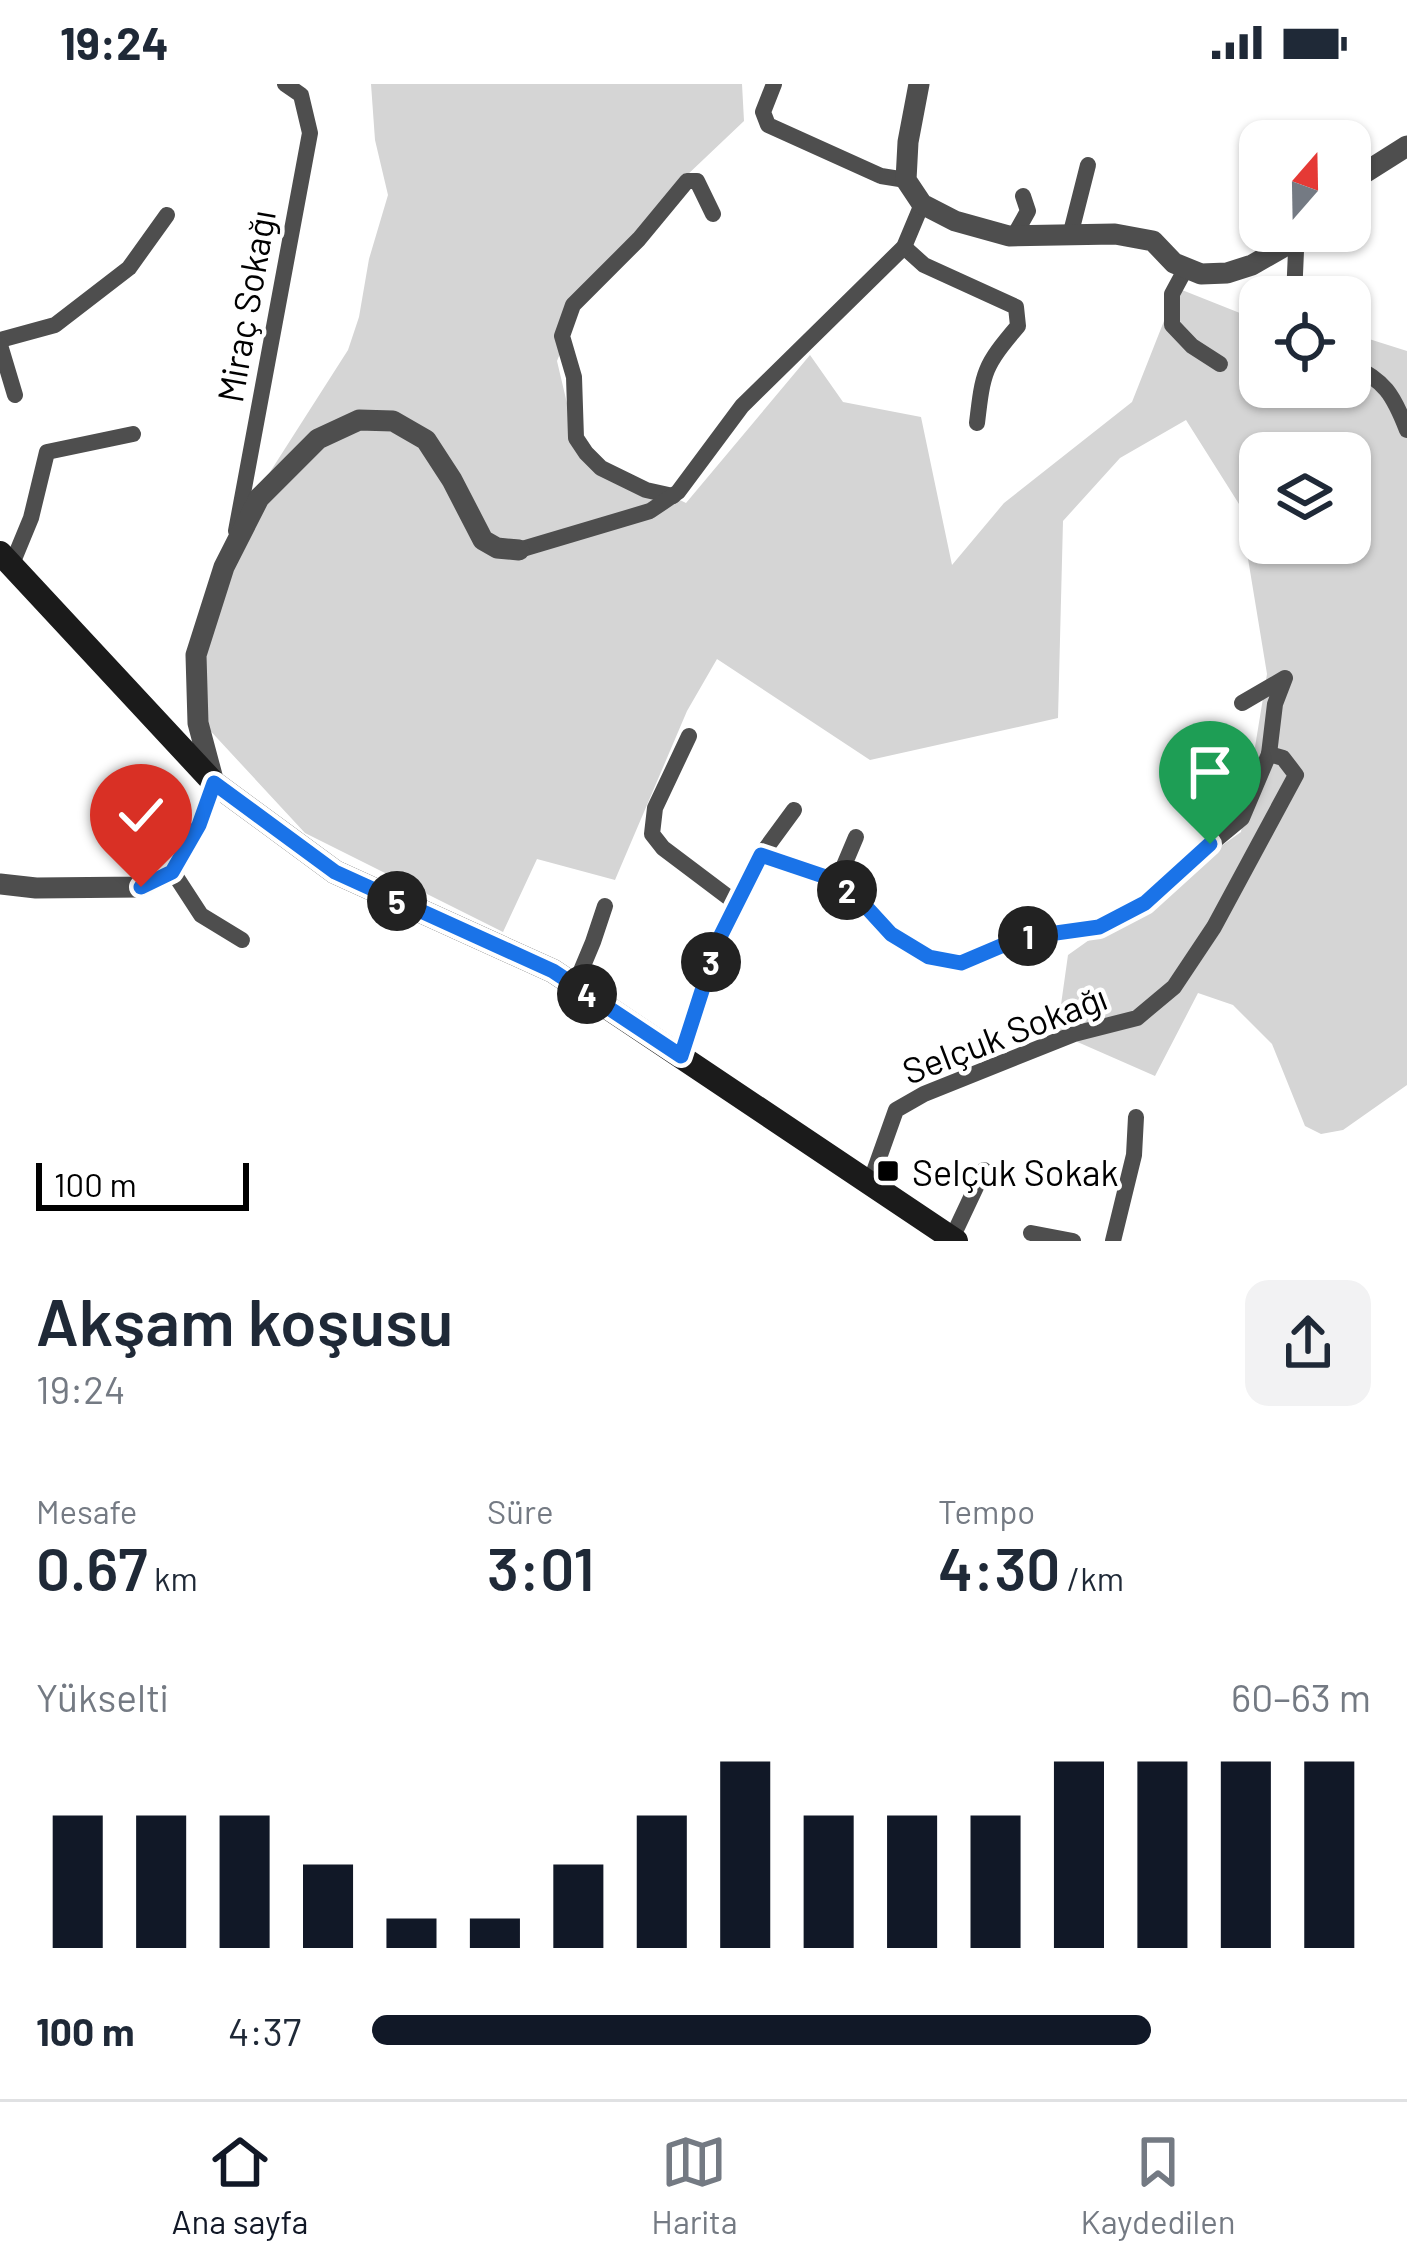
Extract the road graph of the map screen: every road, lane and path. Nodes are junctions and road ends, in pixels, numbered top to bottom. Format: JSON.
{"nodes":[{"id":1,"x":285,"y":84,"type":"edge"},
{"id":2,"x":774,"y":84,"type":"edge"},
{"id":3,"x":919,"y":84,"type":"edge"},
{"id":4,"x":1407,"y":146,"type":"edge"},
{"id":5,"x":1088,"y":164,"type":"dead end"},
{"id":6,"x":1371,"y":169,"type":"edge"},
{"id":7,"x":906,"y":180,"type":"junction"},
{"id":8,"x":1023,"y":196,"type":"dead end"},
{"id":9,"x":922,"y":204,"type":"junction"},
{"id":10,"x":713,"y":214,"type":"dead end"},
{"id":11,"x":167,"y":215,"type":"dead end"},
{"id":12,"x":1015,"y":236,"type":"junction"},
{"id":13,"x":1070,"y":236,"type":"junction"},
{"id":14,"x":904,"y":247,"type":"junction"},
{"id":15,"x":1272,"y":252,"type":"edge"},
{"id":16,"x":1186,"y":268,"type":"junction"},
{"id":17,"x":0,"y":343,"type":"edge"},
{"id":18,"x":1220,"y":364,"type":"dead end"},
{"id":19,"x":1371,"y":376,"type":"edge"},
{"id":20,"x":15,"y":395,"type":"dead end"},
{"id":21,"x":977,"y":423,"type":"dead end"},
{"id":22,"x":1407,"y":430,"type":"edge"},
{"id":23,"x":133,"y":434,"type":"dead end"},
{"id":24,"x":673,"y":496,"type":"junction"},
{"id":25,"x":233,"y":549,"type":"junction"},
{"id":26,"x":520,"y":550,"type":"joint"},
{"id":27,"x":6,"y":558,"type":"edge"},
{"id":28,"x":1242,"y":703,"type":"dead end"},
{"id":29,"x":688,"y":736,"type":"dead end"},
{"id":30,"x":1269,"y":754,"type":"junction"},
{"id":31,"x":214,"y":783,"type":"junction"},
{"id":32,"x":794,"y":810,"type":"dead end"},
{"id":33,"x":856,"y":837,"type":"dead end"},
{"id":34,"x":761,"y":855,"type":"junction"},
{"id":35,"x":172,"y":872,"type":"junction"},
{"id":36,"x":837,"y":882,"type":"junction"},
{"id":37,"x":0,"y":884,"type":"edge"},
{"id":38,"x":736,"y":903,"type":"junction"},
{"id":39,"x":605,"y":906,"type":"dead end"},
{"id":40,"x":242,"y":940,"type":"dead end"},
{"id":41,"x":575,"y":986,"type":"junction"},
{"id":42,"x":681,"y":1056,"type":"junction"},
{"id":43,"x":1136,"y":1117,"type":"dead end"},
{"id":44,"x":984,"y":1170,"type":"dead end"},
{"id":45,"x":870,"y":1183,"type":"junction"},
{"id":46,"x":1031,"y":1233,"type":"dead end"},
{"id":47,"x":954,"y":1240,"type":"edge"},
{"id":48,"x":1072,"y":1241,"type":"edge"},
{"id":49,"x":1113,"y":1241,"type":"edge"}],
"edges":[{"from":1,"to":25,"type":"street","name":"Miraç Sokağı"},
{"from":2,"to":7,"type":"street"},
{"from":3,"to":7,"type":"street"},
{"from":4,"to":6,"type":"street"},
{"from":5,"to":13,"type":"street"},
{"from":7,"to":9,"type":"street"},
{"from":8,"to":12,"type":"street"},
{"from":9,"to":12,"type":"street"},
{"from":9,"to":14,"type":"street"},
{"from":10,"to":24,"type":"street"},
{"from":11,"to":17,"type":"street"},
{"from":12,"to":13,"type":"street"},
{"from":13,"to":16,"type":"street"},
{"from":14,"to":21,"type":"street"},
{"from":14,"to":24,"type":"street"},
{"from":15,"to":16,"type":"street"},
{"from":16,"to":18,"type":"street"},
{"from":17,"to":20,"type":"street"},
{"from":19,"to":22,"type":"street"},
{"from":23,"to":27,"type":"street"},
{"from":24,"to":26,"type":"street"},
{"from":25,"to":26,"type":"street"},
{"from":25,"to":31,"type":"street"},
{"from":27,"to":31,"type":"main road"},
{"from":28,"to":30,"type":"street"},
{"from":29,"to":38,"type":"street"},
{"from":30,"to":36,"type":"street"},
{"from":30,"to":45,"type":"street","name":"Selçuk Sokağı"},
{"from":31,"to":35,"type":"street"},
{"from":31,"to":41,"type":"main road"},
{"from":32,"to":34,"type":"street"},
{"from":33,"to":36,"type":"street"},
{"from":34,"to":36,"type":"street"},
{"from":34,"to":38,"type":"street"},
{"from":35,"to":37,"type":"street"},
{"from":35,"to":40,"type":"street"},
{"from":38,"to":42,"type":"street"},
{"from":39,"to":41,"type":"street"},
{"from":41,"to":42,"type":"main road"},
{"from":42,"to":45,"type":"main road"},
{"from":43,"to":49,"type":"street"},
{"from":44,"to":47,"type":"street"},
{"from":45,"to":47,"type":"main road"},
{"from":46,"to":48,"type":"street"}]}
